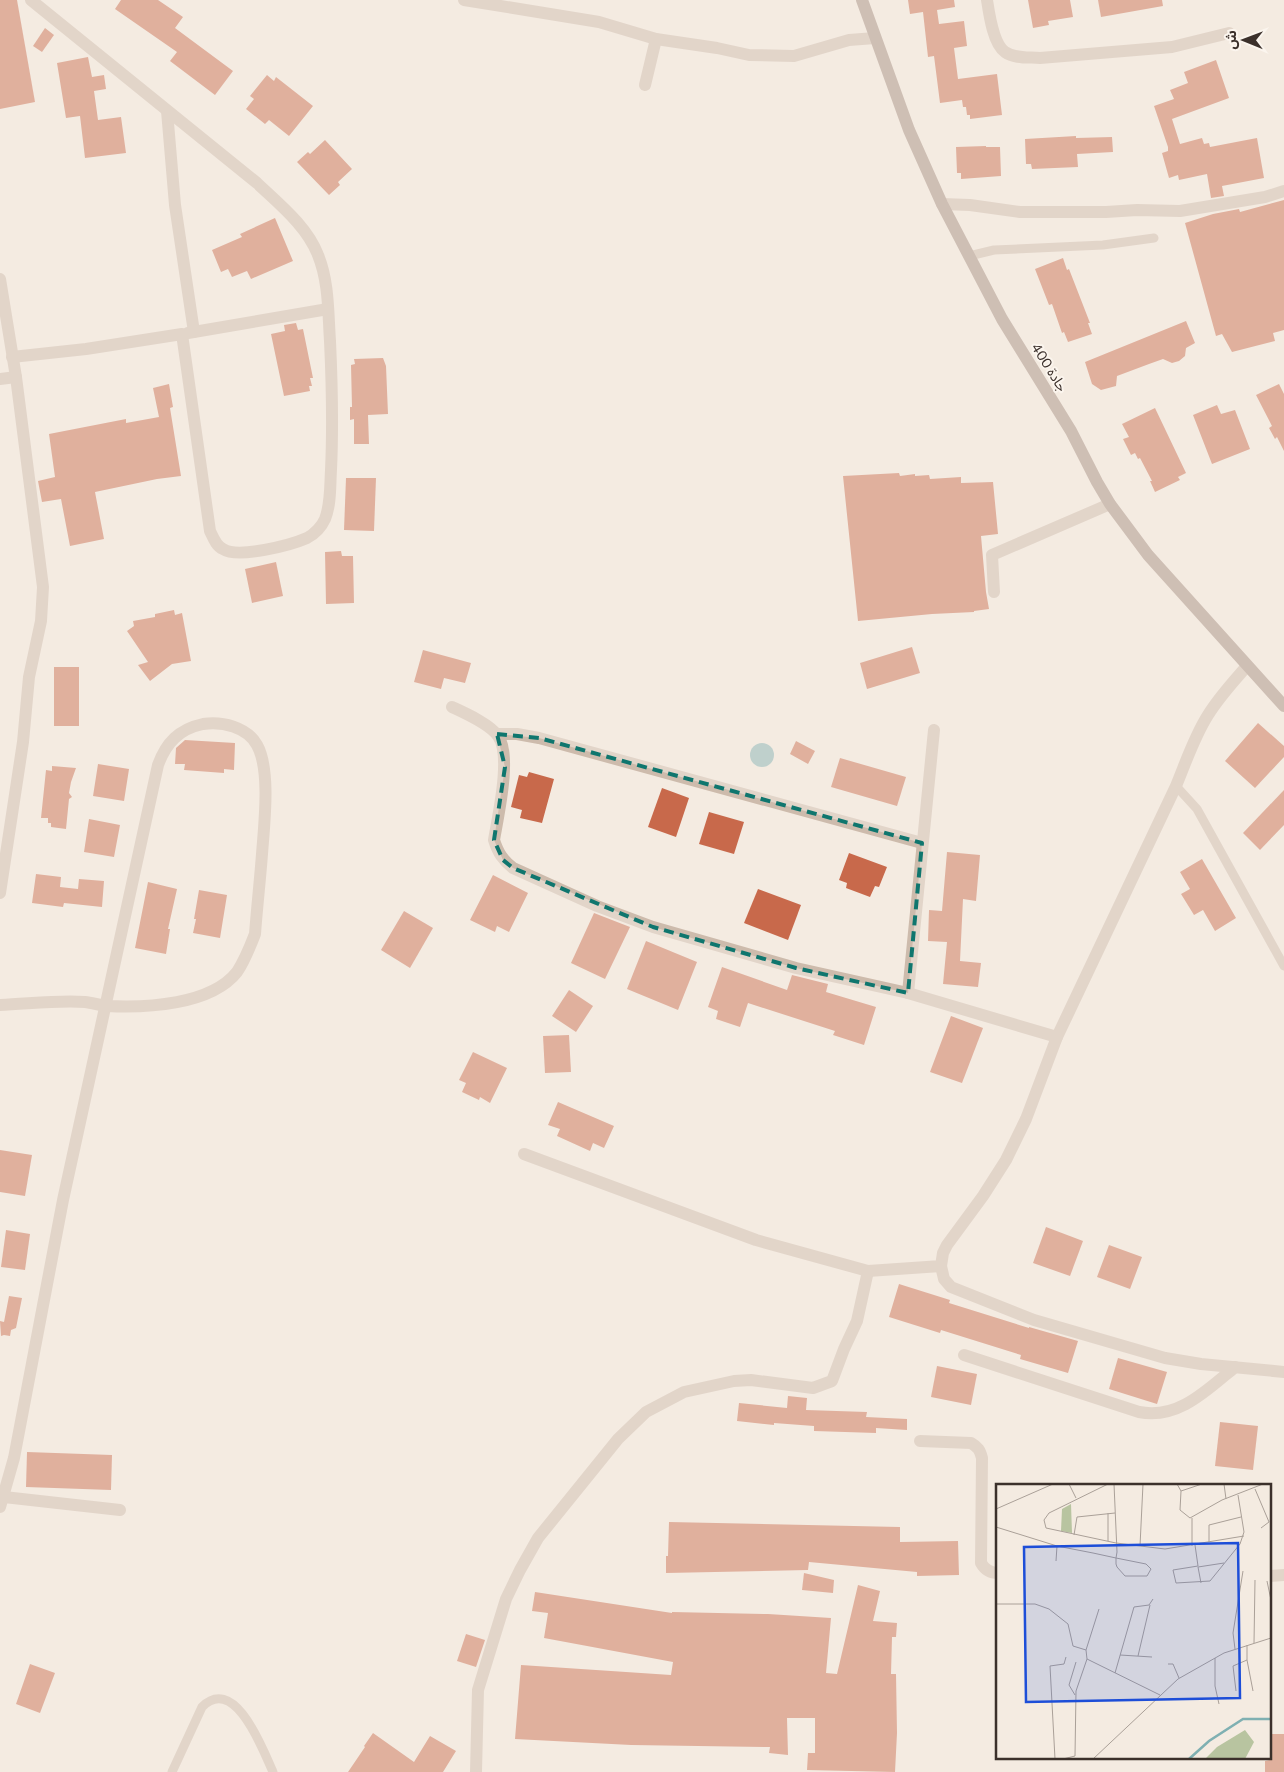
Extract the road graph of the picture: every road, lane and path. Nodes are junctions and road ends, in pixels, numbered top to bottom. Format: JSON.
{"nodes":[{"id":1,"x":31,"y":0,"type":"edge"},
{"id":2,"x":464,"y":0,"type":"edge"},
{"id":3,"x":862,"y":0,"type":"edge"},
{"id":4,"x":986,"y":0,"type":"edge"},
{"id":5,"x":1229,"y":33,"type":"dead end"},
{"id":6,"x":875,"y":38,"type":"junction"},
{"id":7,"x":656,"y":40,"type":"junction"},
{"id":8,"x":646,"y":85,"type":"dead end"},
{"id":9,"x":167,"y":111,"type":"junction"},
{"id":10,"x":1284,"y":191,"type":"edge"},
{"id":11,"x":942,"y":204,"type":"junction"},
{"id":12,"x":1154,"y":238,"type":"dead end"},
{"id":13,"x":969,"y":256,"type":"junction"},
{"id":14,"x":0,"y":278,"type":"edge"},
{"id":15,"x":328,"y":309,"type":"junction"},
{"id":16,"x":188,"y":333,"type":"junction"},
{"id":17,"x":12,"y":357,"type":"junction"},
{"id":18,"x":16,"y":377,"type":"junction"},
{"id":19,"x":0,"y":378,"type":"edge"},
{"id":20,"x":1110,"y":504,"type":"junction"},
{"id":21,"x":994,"y":592,"type":"dead end"},
{"id":22,"x":1247,"y":666,"type":"junction"},
{"id":23,"x":1284,"y":706,"type":"edge"},
{"id":24,"x":452,"y":707,"type":"dead end"},
{"id":25,"x":934,"y":730,"type":"dead end"},
{"id":26,"x":497,"y":734,"type":"junction"},
{"id":27,"x":1176,"y":786,"type":"junction"},
{"id":28,"x":6,"y":812,"type":"edge"},
{"id":29,"x":922,"y":843,"type":"junction"},
{"id":30,"x":0,"y":893,"type":"edge"},
{"id":31,"x":1284,"y":966,"type":"edge"},
{"id":32,"x":908,"y":992,"type":"junction"},
{"id":33,"x":0,"y":1005,"type":"edge"},
{"id":34,"x":106,"y":1006,"type":"junction"},
{"id":35,"x":1057,"y":1037,"type":"junction"},
{"id":36,"x":524,"y":1154,"type":"dead end"},
{"id":37,"x":941,"y":1266,"type":"junction"},
{"id":38,"x":868,"y":1271,"type":"junction"},
{"id":39,"x":964,"y":1355,"type":"dead end"},
{"id":40,"x":1235,"y":1367,"type":"junction"},
{"id":41,"x":1284,"y":1372,"type":"edge"},
{"id":42,"x":920,"y":1441,"type":"dead end"},
{"id":43,"x":2,"y":1502,"type":"edge"},
{"id":44,"x":120,"y":1510,"type":"dead end"},
{"id":45,"x":996,"y":1573,"type":"edge"},
{"id":46,"x":172,"y":1772,"type":"edge"},
{"id":47,"x":273,"y":1772,"type":"edge"},
{"id":48,"x":476,"y":1772,"type":"edge"}],
"edges":[{"from":1,"to":9,"type":"street"},
{"from":2,"to":7,"type":"street"},
{"from":3,"to":6,"type":"main road","name":"جادة 400"},
{"from":4,"to":5,"type":"street"},
{"from":6,"to":7,"type":"street"},
{"from":6,"to":11,"type":"main road","name":"جادة 400"},
{"from":7,"to":8,"type":"street"},
{"from":9,"to":15,"type":"street"},
{"from":9,"to":16,"type":"street"},
{"from":10,"to":11,"type":"street"},
{"from":11,"to":13,"type":"main road","name":"جادة 400"},
{"from":12,"to":13,"type":"lane"},
{"from":13,"to":20,"type":"main road","name":"جادة 400"},
{"from":14,"to":17,"type":"street"},
{"from":15,"to":16,"type":"street"},
{"from":15,"to":16,"type":"street"},
{"from":16,"to":17,"type":"street"},
{"from":17,"to":18,"type":"street"},
{"from":18,"to":19,"type":"street"},
{"from":18,"to":28,"type":"street"},
{"from":20,"to":21,"type":"street"},
{"from":20,"to":22,"type":"main road","name":"جادة 400"},
{"from":22,"to":23,"type":"main road","name":"جادة 400"},
{"from":22,"to":27,"type":"street"},
{"from":24,"to":26,"type":"street"},
{"from":25,"to":29,"type":"street"},
{"from":26,"to":29,"type":"street"},
{"from":26,"to":32,"type":"street"},
{"from":27,"to":31,"type":"lane"},
{"from":27,"to":35,"type":"street"},
{"from":28,"to":30,"type":"street"},
{"from":29,"to":32,"type":"street"},
{"from":32,"to":35,"type":"street"},
{"from":33,"to":34,"type":"street"},
{"from":34,"to":34,"type":"street"},
{"from":34,"to":43,"type":"street"},
{"from":35,"to":37,"type":"street"},
{"from":36,"to":38,"type":"street"},
{"from":37,"to":38,"type":"street"},
{"from":37,"to":40,"type":"street"},
{"from":38,"to":48,"type":"street"},
{"from":39,"to":40,"type":"street"},
{"from":40,"to":41,"type":"street"},
{"from":42,"to":45,"type":"street"},
{"from":43,"to":44,"type":"street"},
{"from":46,"to":47,"type":"lane"}]}
